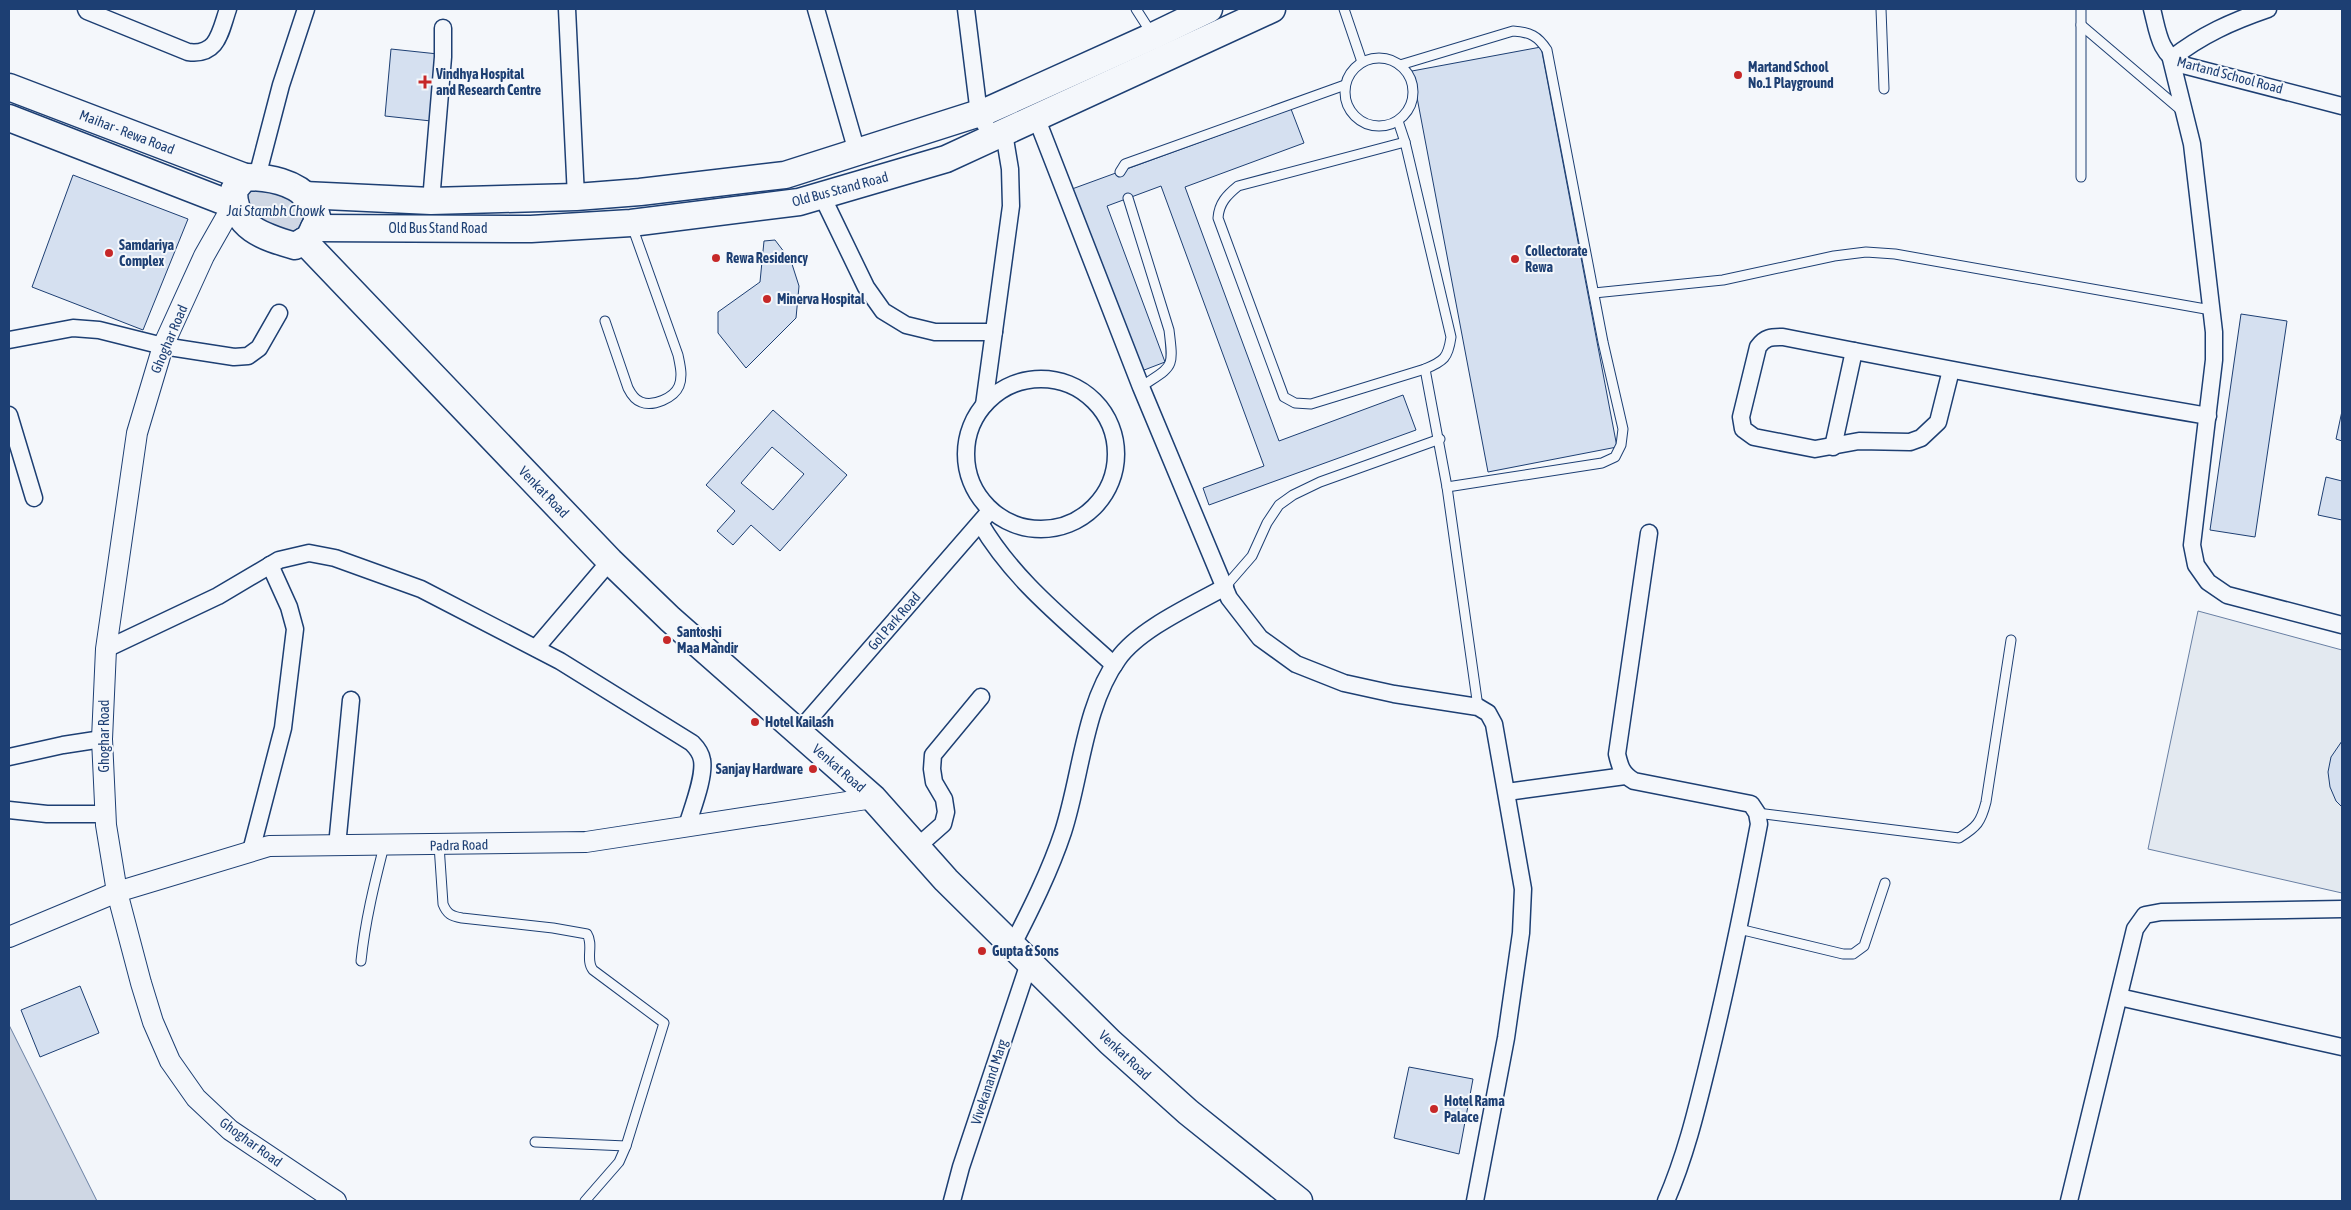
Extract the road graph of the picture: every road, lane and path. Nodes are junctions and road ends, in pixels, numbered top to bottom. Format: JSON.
{"nodes":[{"id":1,"x":86,"y":9,"type":"edge"},
{"id":2,"x":228,"y":9,"type":"edge"},
{"id":3,"x":304,"y":9,"type":"edge"},
{"id":4,"x":567,"y":9,"type":"edge"},
{"id":5,"x":816,"y":9,"type":"edge"},
{"id":6,"x":966,"y":9,"type":"edge"},
{"id":7,"x":1136,"y":9,"type":"edge"},
{"id":8,"x":1209,"y":9,"type":"edge"},
{"id":9,"x":1272,"y":9,"type":"edge"},
{"id":10,"x":1344,"y":9,"type":"edge"},
{"id":11,"x":1880,"y":9,"type":"edge"},
{"id":12,"x":2081,"y":9,"type":"edge"},
{"id":13,"x":2152,"y":9,"type":"edge"},
{"id":14,"x":2268,"y":9,"type":"edge"},
{"id":15,"x":2081,"y":25,"type":"junction"},
{"id":16,"x":442,"y":28,"type":"dead end"},
{"id":17,"x":1153,"y":36,"type":"junction"},
{"id":18,"x":2171,"y":59,"type":"junction"},
{"id":19,"x":1362,"y":62,"type":"junction"},
{"id":20,"x":1400,"y":65,"type":"junction"},
{"id":21,"x":1345,"y":84,"type":"junction"},
{"id":22,"x":9,"y":87,"type":"edge"},
{"id":23,"x":1884,"y":89,"type":"dead end"},
{"id":24,"x":2342,"y":106,"type":"edge"},
{"id":25,"x":2184,"y":112,"type":"junction"},
{"id":26,"x":979,"y":114,"type":"junction"},
{"id":27,"x":1036,"y":117,"type":"junction"},
{"id":28,"x":9,"y":118,"type":"edge"},
{"id":29,"x":1398,"y":122,"type":"junction"},
{"id":30,"x":998,"y":135,"type":"junction"},
{"id":31,"x":1405,"y":142,"type":"junction"},
{"id":32,"x":857,"y":152,"type":"junction"},
{"id":33,"x":1120,"y":172,"type":"dead end"},
{"id":34,"x":251,"y":178,"type":"junction"},
{"id":35,"x":2081,"y":178,"type":"dead end"},
{"id":36,"x":304,"y":195,"type":"junction"},
{"id":37,"x":576,"y":196,"type":"junction"},
{"id":38,"x":822,"y":196,"type":"junction"},
{"id":39,"x":1128,"y":198,"type":"dead end"},
{"id":40,"x":432,"y":201,"type":"junction"},
{"id":41,"x":234,"y":205,"type":"junction"},
{"id":42,"x":631,"y":223,"type":"junction"},
{"id":43,"x":309,"y":234,"type":"junction"},
{"id":44,"x":1594,"y":293,"type":"junction"},
{"id":45,"x":2211,"y":310,"type":"junction"},
{"id":46,"x":279,"y":313,"type":"dead end"},
{"id":47,"x":605,"y":321,"type":"dead end"},
{"id":48,"x":994,"y":332,"type":"junction"},
{"id":49,"x":9,"y":340,"type":"edge"},
{"id":50,"x":163,"y":346,"type":"junction"},
{"id":51,"x":1854,"y":351,"type":"junction"},
{"id":52,"x":1426,"y":369,"type":"junction"},
{"id":53,"x":1951,"y":370,"type":"junction"},
{"id":54,"x":1141,"y":387,"type":"junction"},
{"id":55,"x":984,"y":405,"type":"junction"},
{"id":56,"x":9,"y":415,"type":"edge"},
{"id":57,"x":2208,"y":416,"type":"junction"},
{"id":58,"x":1440,"y":439,"type":"junction"},
{"id":59,"x":1833,"y":447,"type":"junction"},
{"id":60,"x":1447,"y":486,"type":"junction"},
{"id":61,"x":34,"y":498,"type":"dead end"},
{"id":62,"x":985,"y":517,"type":"junction"},
{"id":63,"x":1649,"y":532,"type":"dead end"},
{"id":64,"x":610,"y":561,"type":"junction"},
{"id":65,"x":270,"y":565,"type":"junction"},
{"id":66,"x":1225,"y":587,"type":"junction"},
{"id":67,"x":2342,"y":626,"type":"edge"},
{"id":68,"x":2011,"y":640,"type":"dead end"},
{"id":69,"x":536,"y":648,"type":"junction"},
{"id":70,"x":106,"y":649,"type":"junction"},
{"id":71,"x":1114,"y":665,"type":"junction"},
{"id":72,"x":981,"y":698,"type":"dead end"},
{"id":73,"x":351,"y":700,"type":"dead end"},
{"id":74,"x":1478,"y":707,"type":"junction"},
{"id":75,"x":798,"y":732,"type":"junction"},
{"id":76,"x":102,"y":739,"type":"junction"},
{"id":77,"x":9,"y":757,"type":"edge"},
{"id":78,"x":1625,"y":776,"type":"junction"},
{"id":79,"x":1507,"y":792,"type":"junction"},
{"id":80,"x":872,"y":798,"type":"junction"},
{"id":81,"x":9,"y":810,"type":"edge"},
{"id":82,"x":1757,"y":813,"type":"junction"},
{"id":83,"x":106,"y":814,"type":"junction"},
{"id":84,"x":687,"y":826,"type":"junction"},
{"id":85,"x":439,"y":845,"type":"junction"},
{"id":86,"x":337,"y":846,"type":"junction"},
{"id":87,"x":384,"y":846,"type":"junction"},
{"id":88,"x":917,"y":847,"type":"junction"},
{"id":89,"x":251,"y":851,"type":"junction"},
{"id":90,"x":1885,"y":883,"type":"dead end"},
{"id":91,"x":118,"y":892,"type":"junction"},
{"id":92,"x":2342,"y":910,"type":"edge"},
{"id":93,"x":1739,"y":929,"type":"junction"},
{"id":94,"x":9,"y":937,"type":"edge"},
{"id":95,"x":1021,"y":955,"type":"junction"},
{"id":96,"x":361,"y":961,"type":"dead end"},
{"id":97,"x":2119,"y":996,"type":"junction"},
{"id":98,"x":2342,"y":1047,"type":"edge"},
{"id":99,"x":535,"y":1142,"type":"dead end"},
{"id":100,"x":626,"y":1146,"type":"junction"},
{"id":101,"x":336,"y":1201,"type":"edge"},
{"id":102,"x":585,"y":1201,"type":"edge"},
{"id":103,"x":952,"y":1201,"type":"edge"},
{"id":104,"x":1299,"y":1201,"type":"edge"},
{"id":105,"x":1475,"y":1201,"type":"edge"},
{"id":106,"x":1666,"y":1201,"type":"edge"},
{"id":107,"x":2068,"y":1201,"type":"edge"}],
"edges":[{"from":1,"to":2,"type":"street"},
{"from":3,"to":34,"type":"street"},
{"from":4,"to":37,"type":"street"},
{"from":5,"to":32,"type":"street"},
{"from":6,"to":26,"type":"street"},
{"from":7,"to":17,"type":"lane"},
{"from":8,"to":17,"type":"main road","name":"Old Bus Stand Road"},
{"from":9,"to":27,"type":"main road","name":"Old Bus Stand Road"},
{"from":10,"to":19,"type":"lane"},
{"from":11,"to":23,"type":"lane"},
{"from":12,"to":15,"type":"lane"},
{"from":13,"to":18,"type":"street","name":"Martand School Road"},
{"from":14,"to":18,"type":"street"},
{"from":15,"to":25,"type":"lane"},
{"from":15,"to":35,"type":"lane"},
{"from":16,"to":40,"type":"street"},
{"from":17,"to":26,"type":"main road","name":"Old Bus Stand Road"},
{"from":18,"to":24,"type":"street","name":"Martand School Road"},
{"from":18,"to":25,"type":"street"},
{"from":19,"to":20,"type":"lane"},
{"from":19,"to":21,"type":"lane"},
{"from":20,"to":29,"type":"lane"},
{"from":20,"to":44,"type":"lane"},
{"from":21,"to":29,"type":"lane"},
{"from":21,"to":33,"type":"lane"},
{"from":22,"to":34,"type":"main road","name":"Maihar - Rewa Road"},
{"from":25,"to":45,"type":"street"},
{"from":26,"to":30,"type":"street"},
{"from":26,"to":32,"type":"main road","name":"Old Bus Stand Road"},
{"from":27,"to":30,"type":"main road","name":"Old Bus Stand Road"},
{"from":27,"to":54,"type":"street"},
{"from":28,"to":41,"type":"main road","name":"Maihar - Rewa Road"},
{"from":29,"to":31,"type":"lane"},
{"from":30,"to":38,"type":"main road","name":"Old Bus Stand Road"},
{"from":30,"to":48,"type":"street"},
{"from":31,"to":52,"type":"lane"},
{"from":31,"to":52,"type":"lane"},
{"from":32,"to":37,"type":"main road","name":"Old Bus Stand Road"},
{"from":34,"to":36,"type":"main road"},
{"from":34,"to":41,"type":"main road"},
{"from":36,"to":40,"type":"main road","name":"Old Bus Stand Road"},
{"from":36,"to":43,"type":"main road"},
{"from":37,"to":40,"type":"main road","name":"Old Bus Stand Road"},
{"from":38,"to":42,"type":"main road","name":"Old Bus Stand Road"},
{"from":38,"to":48,"type":"street"},
{"from":39,"to":54,"type":"lane"},
{"from":41,"to":43,"type":"main road"},
{"from":41,"to":50,"type":"street","name":"Ghoghar Road"},
{"from":42,"to":43,"type":"main road","name":"Old Bus Stand Road"},
{"from":42,"to":47,"type":"lane"},
{"from":43,"to":64,"type":"main road","name":"Venkat Road"},
{"from":44,"to":45,"type":"lane"},
{"from":44,"to":60,"type":"lane"},
{"from":45,"to":57,"type":"street"},
{"from":46,"to":50,"type":"street"},
{"from":48,"to":55,"type":"street"},
{"from":49,"to":50,"type":"street"},
{"from":50,"to":70,"type":"street","name":"Ghoghar Road"},
{"from":51,"to":53,"type":"street"},
{"from":51,"to":59,"type":"street"},
{"from":51,"to":59,"type":"street"},
{"from":52,"to":58,"type":"lane"},
{"from":53,"to":57,"type":"street"},
{"from":53,"to":59,"type":"street"},
{"from":54,"to":66,"type":"street"},
{"from":55,"to":62,"type":"street"},
{"from":55,"to":62,"type":"street"},
{"from":56,"to":61,"type":"street"},
{"from":57,"to":67,"type":"street"},
{"from":58,"to":60,"type":"lane"},
{"from":58,"to":66,"type":"lane"},
{"from":60,"to":74,"type":"lane"},
{"from":62,"to":71,"type":"street"},
{"from":62,"to":75,"type":"street","name":"Gol Park Road"},
{"from":63,"to":78,"type":"street"},
{"from":64,"to":69,"type":"street"},
{"from":64,"to":75,"type":"main road","name":"Venkat Road"},
{"from":65,"to":69,"type":"street"},
{"from":65,"to":70,"type":"street"},
{"from":65,"to":89,"type":"street"},
{"from":66,"to":71,"type":"street","name":"Vivekanand Marg"},
{"from":66,"to":74,"type":"street"},
{"from":68,"to":82,"type":"lane"},
{"from":69,"to":84,"type":"street"},
{"from":70,"to":76,"type":"street","name":"Ghoghar Road"},
{"from":71,"to":95,"type":"street","name":"Vivekanand Marg"},
{"from":72,"to":88,"type":"street"},
{"from":73,"to":86,"type":"street"},
{"from":74,"to":79,"type":"street"},
{"from":75,"to":80,"type":"main road","name":"Venkat Road"},
{"from":76,"to":77,"type":"street"},
{"from":76,"to":83,"type":"street","name":"Ghoghar Road"},
{"from":78,"to":79,"type":"street"},
{"from":78,"to":82,"type":"street"},
{"from":79,"to":105,"type":"street"},
{"from":80,"to":84,"type":"street","name":"Padra Road"},
{"from":80,"to":88,"type":"main road","name":"Venkat Road"},
{"from":81,"to":83,"type":"street"},
{"from":82,"to":93,"type":"street"},
{"from":83,"to":91,"type":"street","name":"Ghoghar Road"},
{"from":84,"to":85,"type":"street","name":"Padra Road"},
{"from":85,"to":87,"type":"street","name":"Padra Road"},
{"from":85,"to":100,"type":"lane"},
{"from":86,"to":87,"type":"street","name":"Padra Road"},
{"from":86,"to":89,"type":"street","name":"Padra Road"},
{"from":87,"to":96,"type":"lane"},
{"from":88,"to":95,"type":"main road","name":"Venkat Road"},
{"from":89,"to":91,"type":"street","name":"Padra Road"},
{"from":90,"to":93,"type":"lane"},
{"from":91,"to":94,"type":"street","name":"Padra Road"},
{"from":91,"to":101,"type":"street","name":"Ghoghar Road"},
{"from":92,"to":97,"type":"street"},
{"from":93,"to":106,"type":"street"},
{"from":95,"to":103,"type":"street","name":"Vivekanand Marg"},
{"from":95,"to":104,"type":"main road","name":"Venkat Road"},
{"from":97,"to":98,"type":"street"},
{"from":97,"to":107,"type":"street"},
{"from":99,"to":100,"type":"lane"},
{"from":100,"to":102,"type":"lane"}]}
